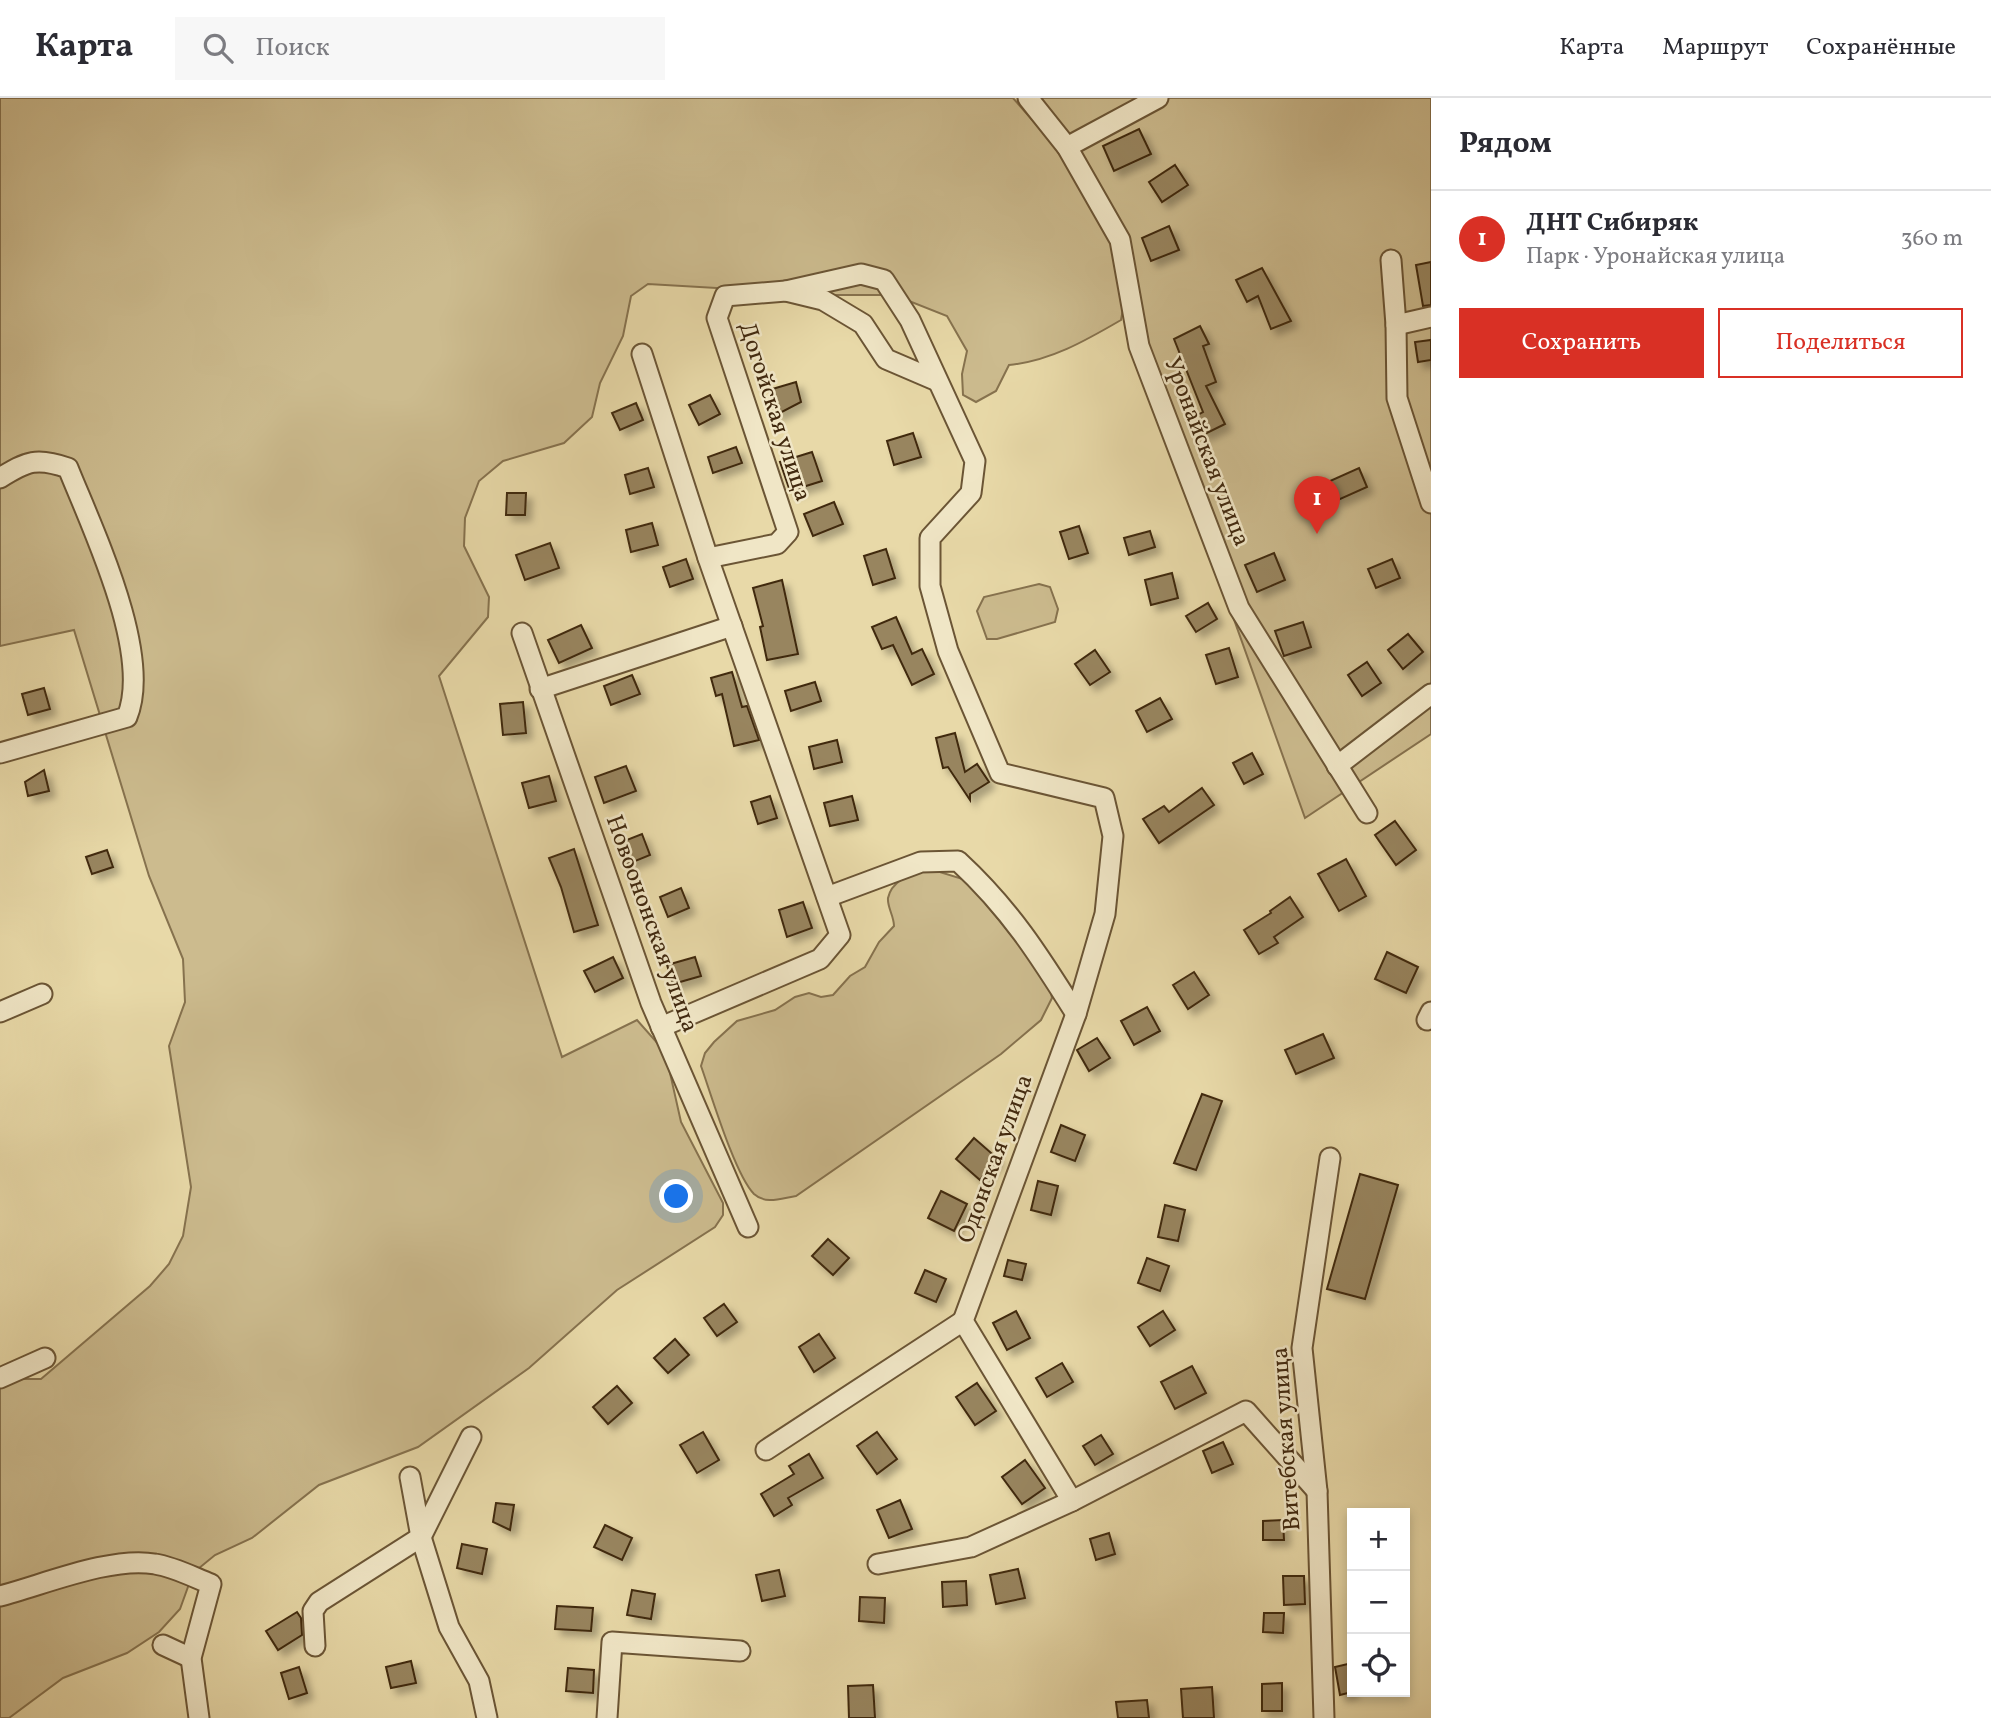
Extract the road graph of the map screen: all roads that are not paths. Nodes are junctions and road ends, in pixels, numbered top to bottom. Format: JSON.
{"nodes":[{"id":1,"x":1028,"y":98,"type":"edge"},
{"id":2,"x":1158,"y":98,"type":"edge"},
{"id":3,"x":1067,"y":147,"type":"junction"},
{"id":4,"x":1391,"y":260,"type":"dead end"},
{"id":5,"x":786,"y":291,"type":"junction"},
{"id":6,"x":1431,"y":317,"type":"edge"},
{"id":7,"x":1396,"y":325,"type":"junction"},
{"id":8,"x":642,"y":354,"type":"dead end"},
{"id":9,"x":935,"y":380,"type":"junction"},
{"id":10,"x":0,"y":478,"type":"edge"},
{"id":11,"x":1431,"y":503,"type":"edge"},
{"id":12,"x":708,"y":558,"type":"junction"},
{"id":13,"x":732,"y":626,"type":"junction"},
{"id":14,"x":522,"y":633,"type":"dead end"},
{"id":15,"x":540,"y":689,"type":"junction"},
{"id":16,"x":1431,"y":694,"type":"edge"},
{"id":17,"x":0,"y":753,"type":"edge"},
{"id":18,"x":1337,"y":766,"type":"junction"},
{"id":19,"x":1367,"y":813,"type":"dead end"},
{"id":20,"x":827,"y":897,"type":"junction"},
{"id":21,"x":41,"y":994,"type":"dead end"},
{"id":22,"x":0,"y":1012,"type":"edge"},
{"id":23,"x":1076,"y":1014,"type":"junction"},
{"id":24,"x":661,"y":1027,"type":"junction"},
{"id":25,"x":1330,"y":1158,"type":"dead end"},
{"id":26,"x":748,"y":1227,"type":"dead end"},
{"id":27,"x":962,"y":1321,"type":"junction"},
{"id":28,"x":44,"y":1358,"type":"dead end"},
{"id":29,"x":0,"y":1378,"type":"edge"},
{"id":30,"x":471,"y":1437,"type":"dead end"},
{"id":31,"x":766,"y":1450,"type":"dead end"},
{"id":32,"x":410,"y":1477,"type":"dead end"},
{"id":33,"x":1317,"y":1490,"type":"junction"},
{"id":34,"x":1072,"y":1501,"type":"junction"},
{"id":35,"x":422,"y":1536,"type":"junction"},
{"id":36,"x":878,"y":1564,"type":"dead end"},
{"id":37,"x":0,"y":1596,"type":"edge"},
{"id":38,"x":163,"y":1645,"type":"dead end"},
{"id":39,"x":315,"y":1646,"type":"dead end"},
{"id":40,"x":740,"y":1651,"type":"dead end"},
{"id":41,"x":191,"y":1658,"type":"junction"},
{"id":42,"x":199,"y":1718,"type":"edge"},
{"id":43,"x":487,"y":1718,"type":"edge"},
{"id":44,"x":607,"y":1718,"type":"edge"},
{"id":45,"x":1324,"y":1718,"type":"edge"}],
"edges":[{"from":1,"to":3,"type":"street","name":"Уронайская улица"},
{"from":2,"to":3,"type":"street"},
{"from":3,"to":18,"type":"street","name":"Уронайская улица"},
{"from":4,"to":7,"type":"street"},
{"from":5,"to":9,"type":"street","name":"Догойская улица"},
{"from":5,"to":9,"type":"street"},
{"from":5,"to":12,"type":"street","name":"Догойская улица"},
{"from":6,"to":7,"type":"street"},
{"from":7,"to":11,"type":"street"},
{"from":8,"to":12,"type":"street"},
{"from":9,"to":23,"type":"street","name":"Одонская улица"},
{"from":10,"to":17,"type":"street"},
{"from":12,"to":13,"type":"street"},
{"from":13,"to":15,"type":"street"},
{"from":13,"to":20,"type":"street"},
{"from":14,"to":15,"type":"street","name":"Новоононская улица"},
{"from":15,"to":24,"type":"street","name":"Новоононская улица"},
{"from":16,"to":18,"type":"street"},
{"from":18,"to":19,"type":"street","name":"Уронайская улица"},
{"from":20,"to":23,"type":"street"},
{"from":20,"to":24,"type":"street"},
{"from":21,"to":22,"type":"street"},
{"from":23,"to":27,"type":"street","name":"Одонская улица"},
{"from":24,"to":26,"type":"street","name":"Новоононская улица"},
{"from":25,"to":33,"type":"street","name":"Витебская улица"},
{"from":27,"to":31,"type":"street"},
{"from":27,"to":34,"type":"street"},
{"from":28,"to":29,"type":"street"},
{"from":30,"to":35,"type":"street"},
{"from":32,"to":35,"type":"street"},
{"from":33,"to":34,"type":"street","name":"Витебская улица"},
{"from":33,"to":45,"type":"street","name":"Витебская улица"},
{"from":34,"to":36,"type":"street","name":"Витебская улица"},
{"from":35,"to":39,"type":"street"},
{"from":35,"to":43,"type":"street"},
{"from":37,"to":41,"type":"street"},
{"from":38,"to":41,"type":"street"},
{"from":40,"to":44,"type":"street"},
{"from":41,"to":42,"type":"street"}]}
